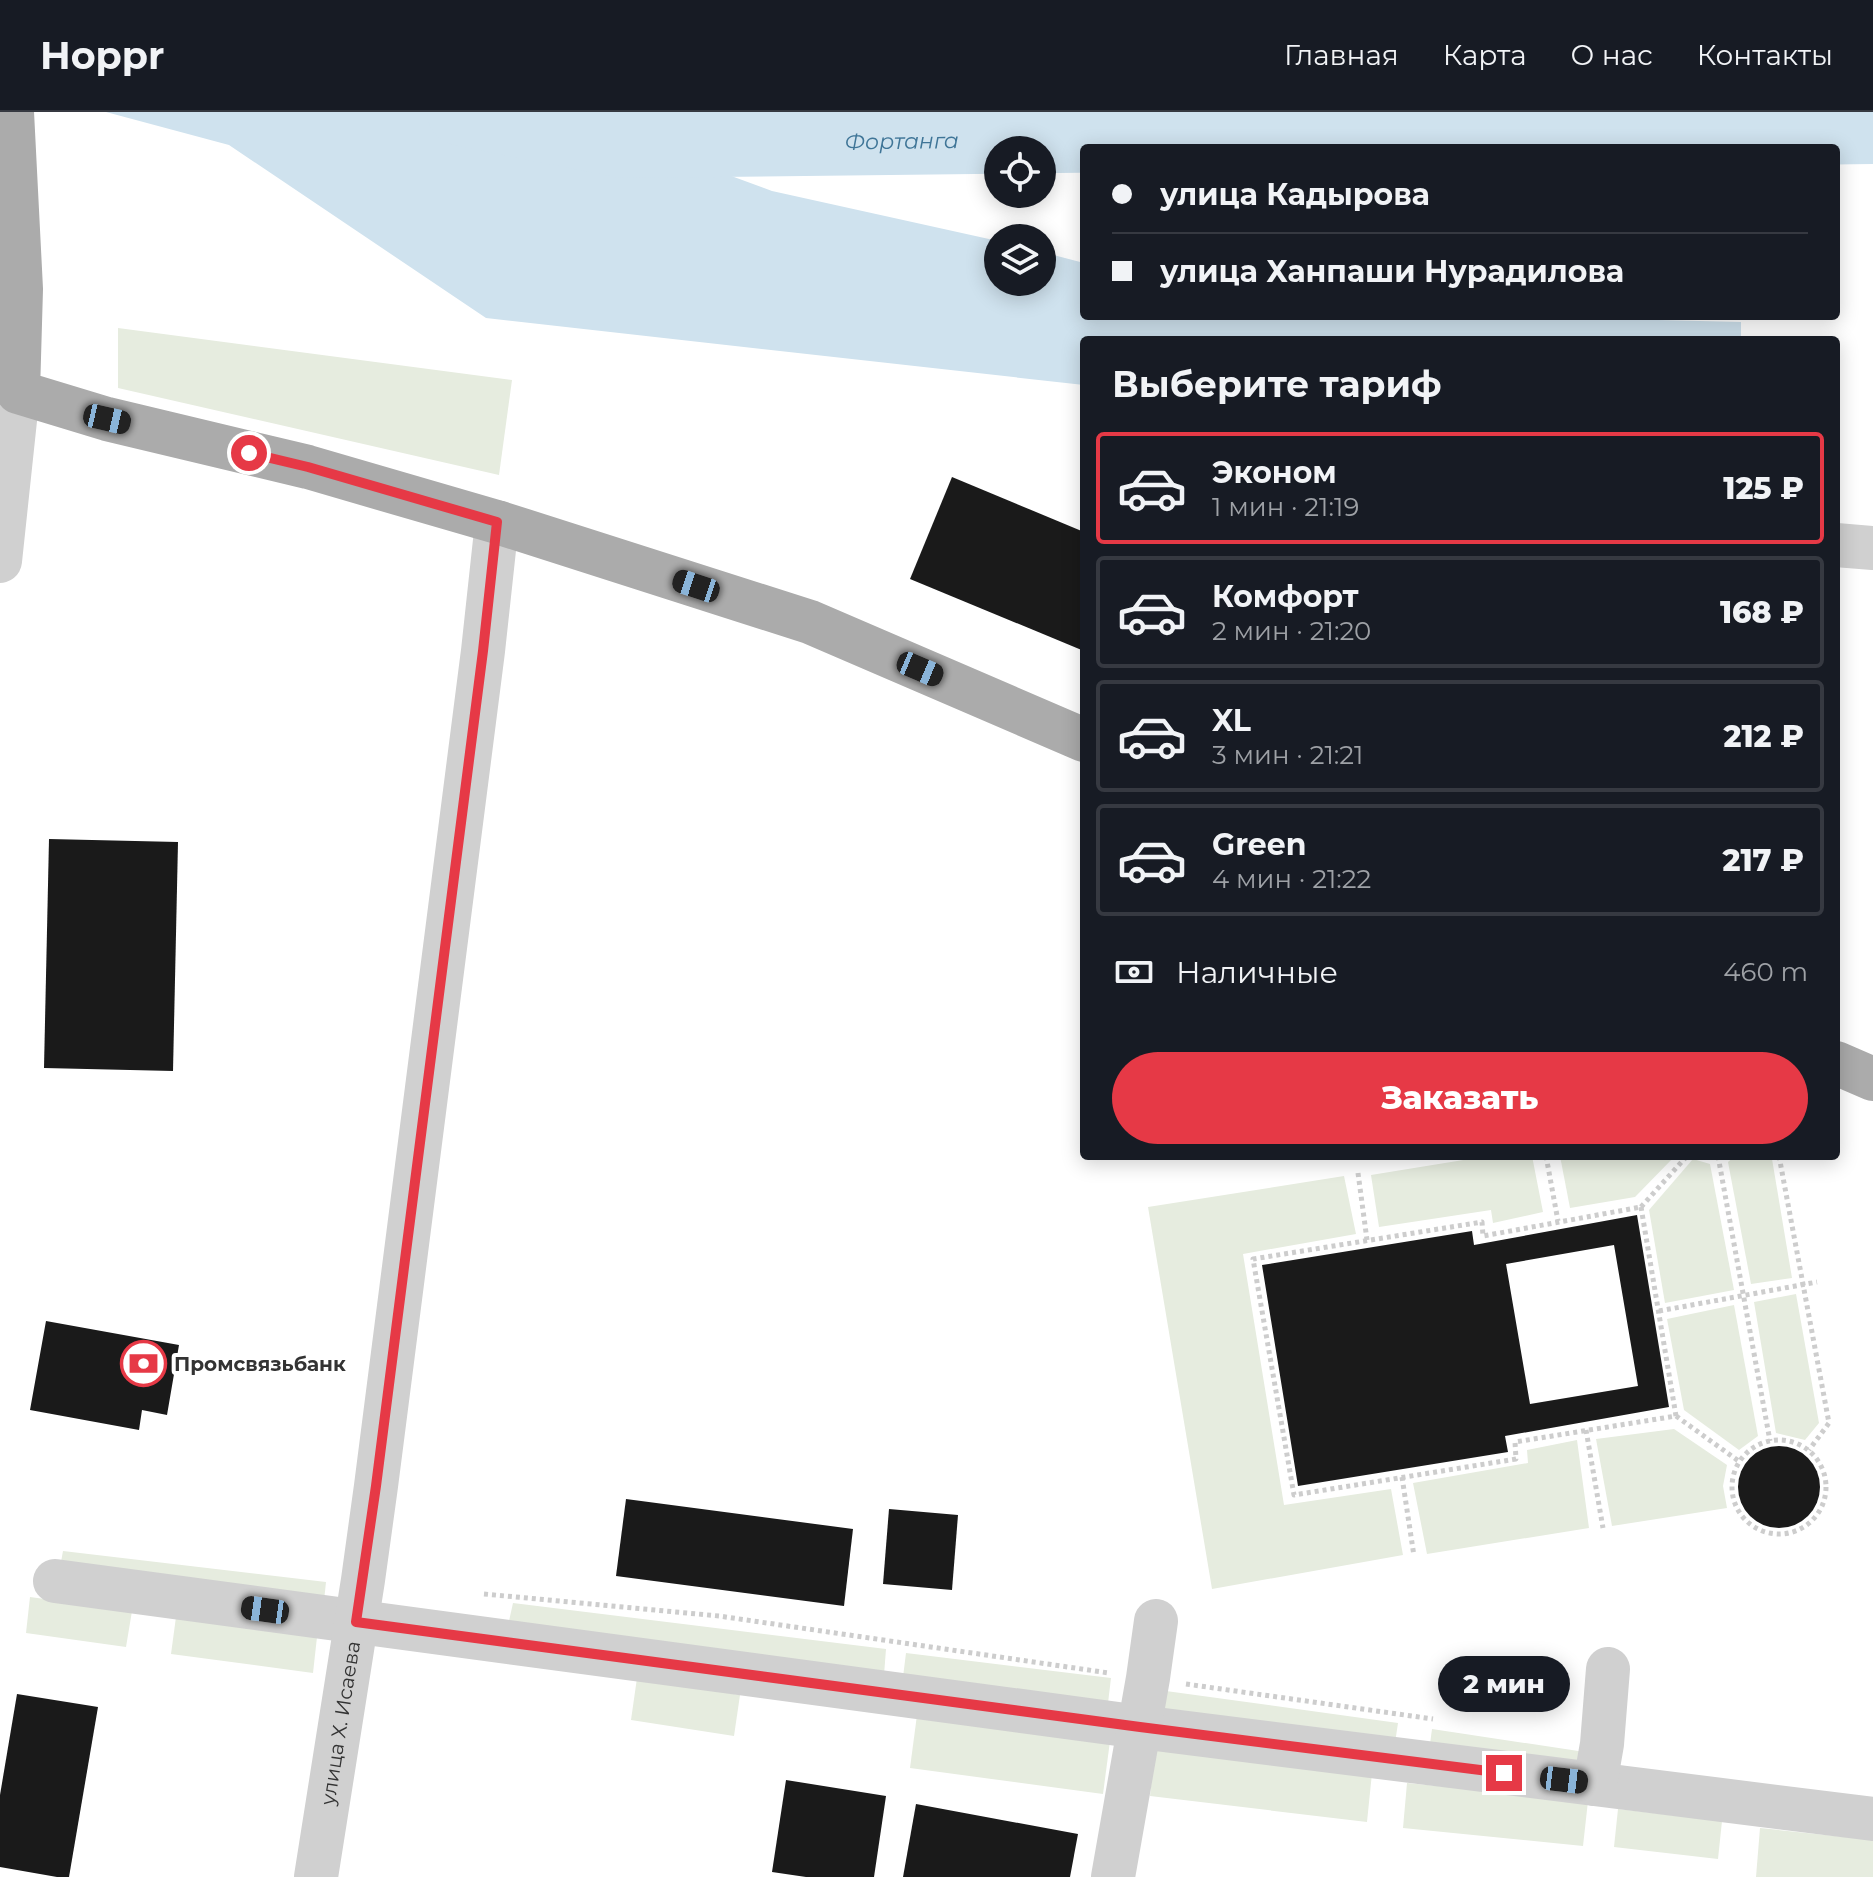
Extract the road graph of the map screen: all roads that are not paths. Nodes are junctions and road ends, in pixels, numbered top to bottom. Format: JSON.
{"nodes":[{"id":1,"x":12,"y":112,"type":"edge"},
{"id":2,"x":9,"y":389,"type":"edge"},
{"id":3,"x":497,"y":522,"type":"junction"},
{"id":4,"x":1840,"y":545,"type":"edge"},
{"id":5,"x":1873,"y":548,"type":"edge"},
{"id":6,"x":0,"y":561,"type":"edge"},
{"id":7,"x":1080,"y":738,"type":"edge"},
{"id":8,"x":1840,"y":1065,"type":"edge"},
{"id":9,"x":1873,"y":1079,"type":"edge"},
{"id":10,"x":55,"y":1581,"type":"dead end"},
{"id":11,"x":1156,"y":1621,"type":"dead end"},
{"id":12,"x":356,"y":1622,"type":"junction"},
{"id":13,"x":1608,"y":1669,"type":"dead end"},
{"id":14,"x":1140,"y":1727,"type":"junction"},
{"id":15,"x":1595,"y":1784,"type":"junction"},
{"id":16,"x":1873,"y":1819,"type":"edge"},
{"id":17,"x":316,"y":1877,"type":"edge"},
{"id":18,"x":1113,"y":1877,"type":"edge"}],
"edges":[{"from":1,"to":2,"type":"main road"},
{"from":2,"to":3,"type":"main road"},
{"from":2,"to":6,"type":"street"},
{"from":3,"to":7,"type":"main road"},
{"from":3,"to":12,"type":"street","name":"улица Х. Исаева"},
{"from":4,"to":5,"type":"street"},
{"from":8,"to":9,"type":"main road"},
{"from":10,"to":12,"type":"street"},
{"from":11,"to":14,"type":"street"},
{"from":12,"to":14,"type":"street"},
{"from":12,"to":17,"type":"street","name":"улица Х. Исаева"},
{"from":13,"to":15,"type":"street"},
{"from":14,"to":15,"type":"street"},
{"from":14,"to":18,"type":"street"},
{"from":15,"to":16,"type":"street"}]}
